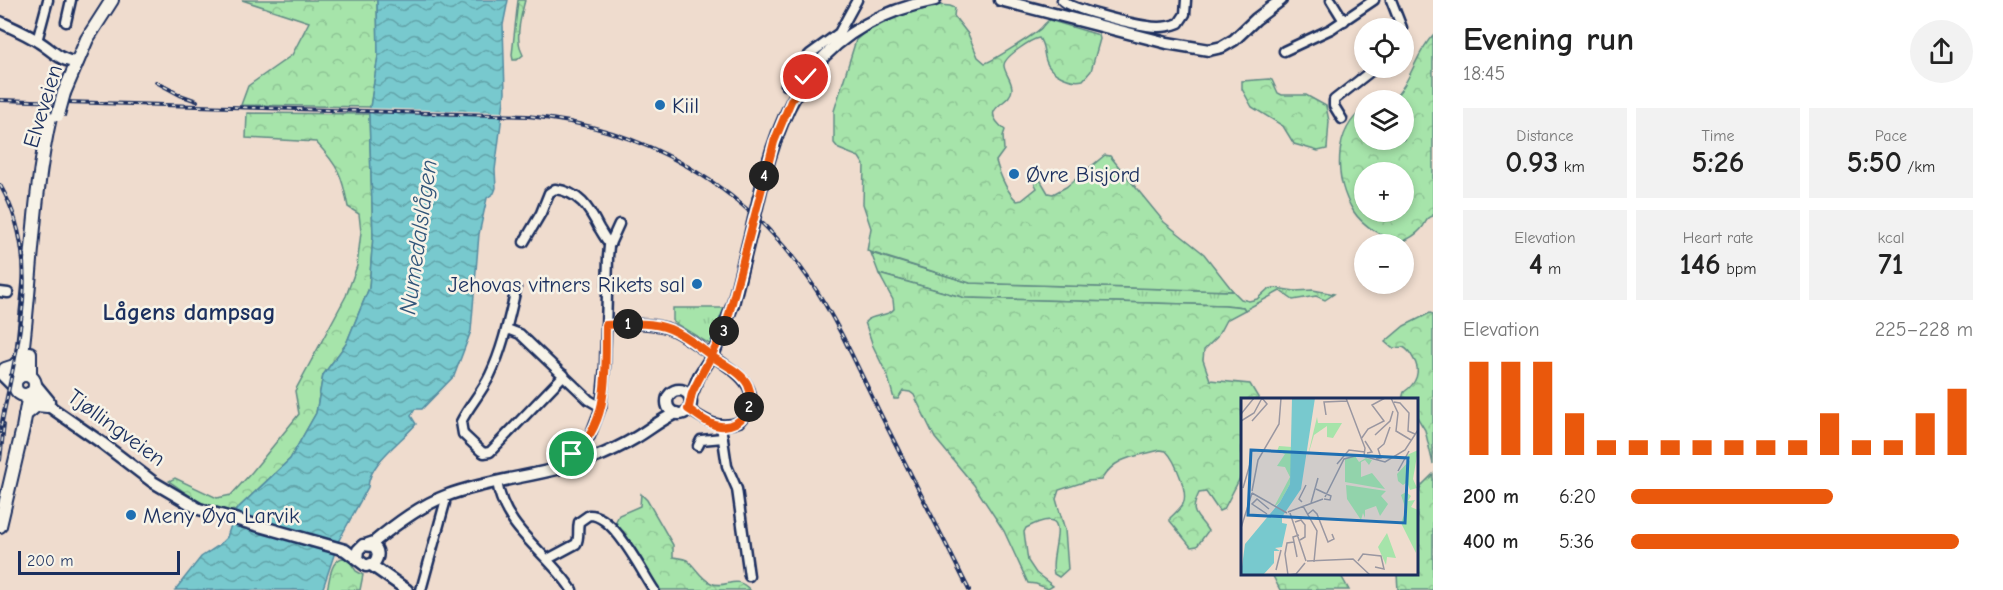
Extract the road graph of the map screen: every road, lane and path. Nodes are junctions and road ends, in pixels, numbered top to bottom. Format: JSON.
{"nodes":[{"id":1,"x":48,"y":0,"type":"edge"},
{"id":2,"x":70,"y":0,"type":"edge"},
{"id":3,"x":104,"y":0,"type":"edge"},
{"id":4,"x":112,"y":0,"type":"edge"},
{"id":5,"x":857,"y":0,"type":"edge"},
{"id":6,"x":935,"y":0,"type":"edge"},
{"id":7,"x":1000,"y":0,"type":"edge"},
{"id":8,"x":1062,"y":0,"type":"edge"},
{"id":9,"x":1186,"y":0,"type":"edge"},
{"id":10,"x":1281,"y":0,"type":"edge"},
{"id":11,"x":1331,"y":0,"type":"edge"},
{"id":12,"x":1374,"y":0,"type":"edge"},
{"id":13,"x":1390,"y":0,"type":"edge"},
{"id":14,"x":1026,"y":3,"type":"edge"},
{"id":15,"x":1398,"y":18,"type":"edge"},
{"id":16,"x":1344,"y":21,"type":"junction"},
{"id":17,"x":0,"y":22,"type":"edge"},
{"id":18,"x":66,"y":22,"type":"dead end"},
{"id":19,"x":39,"y":42,"type":"junction"},
{"id":20,"x":1284,"y":51,"type":"dead end"},
{"id":21,"x":73,"y":59,"type":"junction"},
{"id":22,"x":1362,"y":78,"type":"edge"},
{"id":23,"x":786,"y":85,"type":"dead end"},
{"id":24,"x":54,"y":114,"type":"junction"},
{"id":25,"x":1342,"y":119,"type":"dead end"},
{"id":26,"x":619,"y":224,"type":"dead end"},
{"id":27,"x":524,"y":242,"type":"dead end"},
{"id":28,"x":610,"y":244,"type":"junction"},
{"id":29,"x":516,"y":289,"type":"dead end"},
{"id":30,"x":606,"y":325,"type":"junction"},
{"id":31,"x":507,"y":329,"type":"junction"},
{"id":32,"x":22,"y":357,"type":"junction"},
{"id":33,"x":2,"y":369,"type":"edge"},
{"id":34,"x":564,"y":375,"type":"junction"},
{"id":35,"x":699,"y":376,"type":"junction"},
{"id":36,"x":25,"y":385,"type":"junction"},
{"id":37,"x":679,"y":390,"type":"junction"},
{"id":38,"x":667,"y":403,"type":"junction"},
{"id":39,"x":689,"y":403,"type":"junction"},
{"id":40,"x":47,"y":406,"type":"junction"},
{"id":41,"x":601,"y":407,"type":"junction"},
{"id":42,"x":676,"y":413,"type":"junction"},
{"id":43,"x":25,"y":415,"type":"junction"},
{"id":44,"x":656,"y":424,"type":"junction"},
{"id":45,"x":722,"y":426,"type":"junction"},
{"id":46,"x":20,"y":436,"type":"junction"},
{"id":47,"x":723,"y":438,"type":"junction"},
{"id":48,"x":698,"y":446,"type":"dead end"},
{"id":49,"x":572,"y":454,"type":"dead end"},
{"id":50,"x":497,"y":483,"type":"junction"},
{"id":51,"x":179,"y":498,"type":"junction"},
{"id":52,"x":445,"y":503,"type":"dead end"},
{"id":53,"x":0,"y":526,"type":"edge"},
{"id":54,"x":386,"y":533,"type":"junction"},
{"id":55,"x":364,"y":545,"type":"junction"},
{"id":56,"x":352,"y":552,"type":"junction"},
{"id":57,"x":378,"y":554,"type":"junction"},
{"id":58,"x":548,"y":559,"type":"junction"},
{"id":59,"x":371,"y":565,"type":"junction"},
{"id":60,"x":749,"y":576,"type":"dead end"},
{"id":61,"x":393,"y":580,"type":"junction"},
{"id":62,"x":407,"y":590,"type":"edge"},
{"id":63,"x":421,"y":590,"type":"edge"},
{"id":64,"x":572,"y":590,"type":"edge"},
{"id":65,"x":654,"y":590,"type":"edge"}],
"edges":[{"from":1,"to":19,"type":"street"},
{"from":2,"to":18,"type":"street"},
{"from":3,"to":21,"type":"highway","name":"Elveveien"},
{"from":4,"to":21,"type":"highway","name":"Elveveien"},
{"from":5,"to":23,"type":"street"},
{"from":6,"to":35,"type":"main road","bridge":true},
{"from":7,"to":14,"type":"main road"},
{"from":8,"to":9,"type":"street"},
{"from":10,"to":14,"type":"main road"},
{"from":11,"to":16,"type":"street"},
{"from":12,"to":16,"type":"street"},
{"from":13,"to":15,"type":"street"},
{"from":16,"to":20,"type":"street"},
{"from":17,"to":19,"type":"main road"},
{"from":19,"to":21,"type":"main road"},
{"from":21,"to":24,"type":"highway","name":"Elveveien"},
{"from":22,"to":25,"type":"street"},
{"from":24,"to":32,"type":"highway","name":"Elveveien"},
{"from":24,"to":36,"type":"highway","name":"Elveveien"},
{"from":26,"to":28,"type":"street"},
{"from":27,"to":28,"type":"street"},
{"from":28,"to":30,"type":"street"},
{"from":29,"to":31,"type":"street"},
{"from":30,"to":41,"type":"street"},
{"from":30,"to":45,"type":"street"},
{"from":31,"to":34,"type":"street"},
{"from":31,"to":34,"type":"street"},
{"from":32,"to":33,"type":"highway"},
{"from":32,"to":36,"type":"highway","name":"Elveveien"},
{"from":33,"to":36,"type":"main road"},
{"from":34,"to":41,"type":"street"},
{"from":35,"to":37,"type":"main road"},
{"from":35,"to":39,"type":"main road"},
{"from":36,"to":40,"type":"main road","name":"Tjøllingveien"},
{"from":36,"to":43,"type":"highway","name":"Elveveien"},
{"from":36,"to":46,"type":"highway","name":"Elveveien"},
{"from":36,"to":51,"type":"main road","name":"Tjøllingveien"},
{"from":37,"to":38,"type":"main road"},
{"from":37,"to":39,"type":"main road"},
{"from":38,"to":42,"type":"main road"},
{"from":38,"to":44,"type":"main road"},
{"from":39,"to":42,"type":"main road"},
{"from":39,"to":45,"type":"street"},
{"from":40,"to":43,"type":"highway"},
{"from":40,"to":51,"type":"main road","name":"Tjøllingveien"},
{"from":41,"to":49,"type":"street"},
{"from":42,"to":44,"type":"main road"},
{"from":43,"to":46,"type":"highway","name":"Elveveien"},
{"from":44,"to":50,"type":"main road"},
{"from":45,"to":47,"type":"street"},
{"from":46,"to":53,"type":"highway","name":"Elveveien"},
{"from":47,"to":48,"type":"street"},
{"from":47,"to":60,"type":"street"},
{"from":50,"to":54,"type":"main road"},
{"from":50,"to":58,"type":"street"},
{"from":51,"to":56,"type":"main road","name":"Tjøllingveien"},
{"from":52,"to":63,"type":"street"},
{"from":54,"to":55,"type":"main road"},
{"from":54,"to":57,"type":"main road"},
{"from":55,"to":56,"type":"main road"},
{"from":55,"to":57,"type":"main road"},
{"from":56,"to":59,"type":"main road"},
{"from":57,"to":59,"type":"main road"},
{"from":57,"to":61,"type":"main road"},
{"from":58,"to":64,"type":"street"},
{"from":58,"to":65,"type":"street"},
{"from":59,"to":61,"type":"main road"},
{"from":61,"to":62,"type":"main road"}]}
